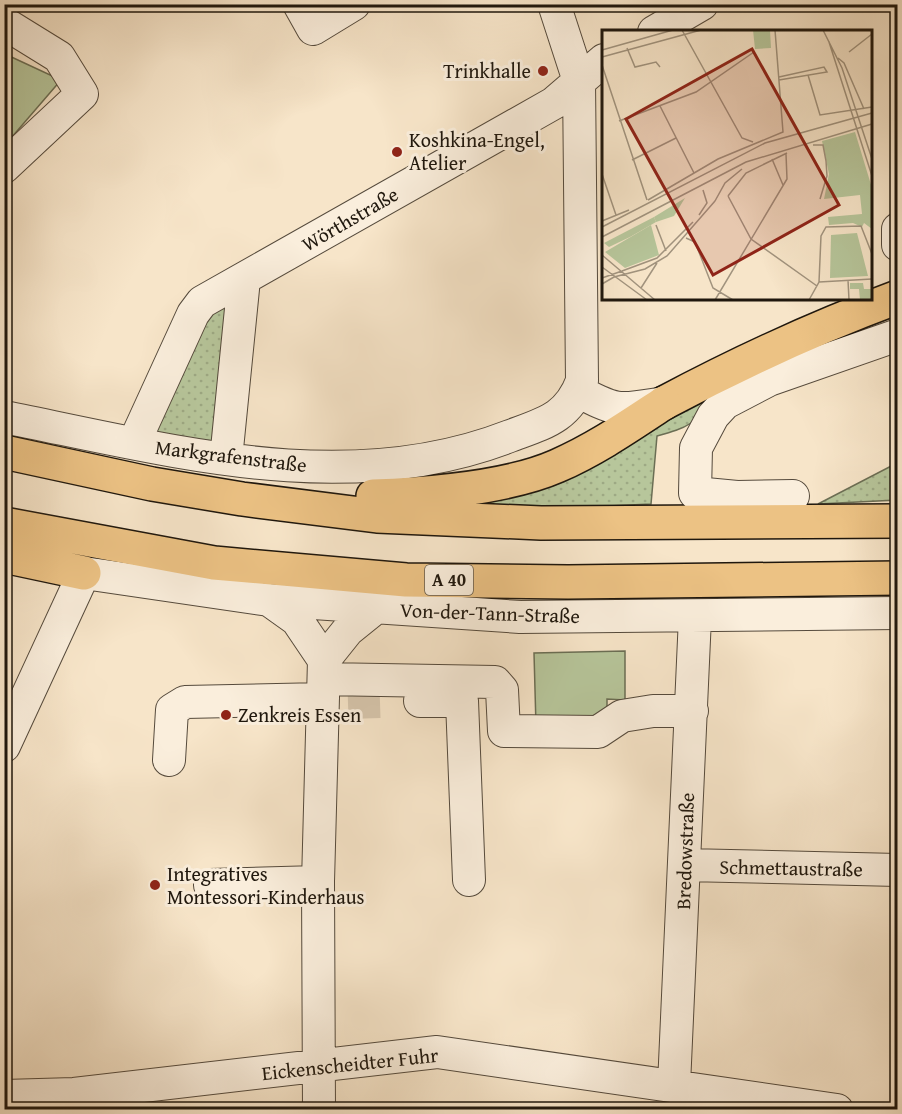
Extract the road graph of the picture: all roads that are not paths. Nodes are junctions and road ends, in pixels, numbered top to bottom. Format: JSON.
{"nodes":[{"id":1,"x":299,"y":4,"type":"edge"},
{"id":2,"x":354,"y":4,"type":"edge"},
{"id":3,"x":554,"y":4,"type":"edge"},
{"id":4,"x":702,"y":4,"type":"edge"},
{"id":5,"x":4,"y":23,"type":"edge"},
{"id":6,"x":657,"y":30,"type":"edge"},
{"id":7,"x":602,"y":61,"type":"edge"},
{"id":8,"x":579,"y":81,"type":"junction"},
{"id":9,"x":4,"y":167,"type":"edge"},
{"id":10,"x":897,"y":229,"type":"edge"},
{"id":11,"x":897,"y":244,"type":"edge"},
{"id":12,"x":244,"y":279,"type":"junction"},
{"id":13,"x":897,"y":297,"type":"edge"},
{"id":14,"x":897,"y":335,"type":"edge"},
{"id":15,"x":578,"y":391,"type":"junction"},
{"id":16,"x":664,"y":403,"type":"junction"},
{"id":17,"x":4,"y":417,"type":"edge"},
{"id":18,"x":134,"y":443,"type":"junction"},
{"id":19,"x":4,"y":452,"type":"edge"},
{"id":20,"x":226,"y":459,"type":"junction"},
{"id":21,"x":793,"y":496,"type":"dead end"},
{"id":22,"x":242,"y":499,"type":"junction"},
{"id":23,"x":897,"y":521,"type":"edge"},
{"id":24,"x":4,"y":524,"type":"edge"},
{"id":25,"x":4,"y":556,"type":"edge"},
{"id":26,"x":84,"y":573,"type":"junction"},
{"id":27,"x":897,"y":578,"type":"edge"},
{"id":28,"x":269,"y":600,"type":"junction"},
{"id":29,"x":374,"y":609,"type":"junction"},
{"id":30,"x":897,"y":613,"type":"edge"},
{"id":31,"x":695,"y":617,"type":"junction"},
{"id":32,"x":328,"y":689,"type":"junction"},
{"id":33,"x":380,"y":702,"type":"tunnel mouth"},
{"id":34,"x":692,"y":711,"type":"junction"},
{"id":35,"x":4,"y":746,"type":"edge"},
{"id":36,"x":169,"y":760,"type":"dead end"},
{"id":37,"x":685,"y":865,"type":"junction"},
{"id":38,"x":897,"y":870,"type":"edge"},
{"id":39,"x":469,"y":880,"type":"dead end"},
{"id":40,"x":318,"y":882,"type":"junction"},
{"id":41,"x":210,"y":885,"type":"dead end"},
{"id":42,"x":318,"y":1066,"type":"junction"},
{"id":43,"x":674,"y":1085,"type":"junction"},
{"id":44,"x":4,"y":1096,"type":"edge"},
{"id":45,"x":319,"y":1110,"type":"edge"},
{"id":46,"x":837,"y":1110,"type":"edge"}],
"edges":[{"from":1,"to":2,"type":"street"},
{"from":3,"to":8,"type":"street"},
{"from":4,"to":6,"type":"street"},
{"from":5,"to":9,"type":"street"},
{"from":7,"to":8,"type":"street","name":"Wörthstraße"},
{"from":8,"to":12,"type":"street","name":"Wörthstraße"},
{"from":8,"to":15,"type":"street"},
{"from":10,"to":11,"type":"street"},
{"from":12,"to":18,"type":"street","name":"Wörthstraße"},
{"from":12,"to":20,"type":"street"},
{"from":13,"to":16,"type":"main road"},
{"from":14,"to":21,"type":"street"},
{"from":15,"to":16,"type":"street"},
{"from":15,"to":20,"type":"street","name":"Markgrafenstraße"},
{"from":16,"to":22,"type":"main road"},
{"from":17,"to":18,"type":"street","name":"Markgrafenstraße"},
{"from":18,"to":20,"type":"street","name":"Markgrafenstraße"},
{"from":19,"to":22,"type":"main road"},
{"from":22,"to":23,"type":"main road"},
{"from":24,"to":27,"type":"main road","number":"A 40"},
{"from":25,"to":26,"type":"main road"},
{"from":26,"to":28,"type":"street","name":"Von-der-Tann-Straße"},
{"from":26,"to":35,"type":"street"},
{"from":28,"to":29,"type":"street","name":"Von-der-Tann-Straße"},
{"from":28,"to":32,"type":"street"},
{"from":29,"to":31,"type":"street","name":"Von-der-Tann-Straße"},
{"from":29,"to":32,"type":"street"},
{"from":30,"to":31,"type":"street","name":"Von-der-Tann-Straße"},
{"from":31,"to":34,"type":"street","name":"Bredowstraße"},
{"from":32,"to":34,"type":"street"},
{"from":32,"to":36,"type":"street"},
{"from":32,"to":40,"type":"street"},
{"from":33,"to":39,"type":"street"},
{"from":34,"to":37,"type":"street","name":"Bredowstraße"},
{"from":37,"to":38,"type":"street","name":"Schmettaustraße"},
{"from":37,"to":43,"type":"street","name":"Bredowstraße"},
{"from":40,"to":41,"type":"street"},
{"from":40,"to":42,"type":"street"},
{"from":42,"to":43,"type":"street","name":"Eickenscheidter Fuhr"},
{"from":42,"to":44,"type":"street","name":"Eickenscheidter Fuhr"},
{"from":42,"to":45,"type":"street"},
{"from":43,"to":46,"type":"street","name":"Eickenscheidter Fuhr"}]}
